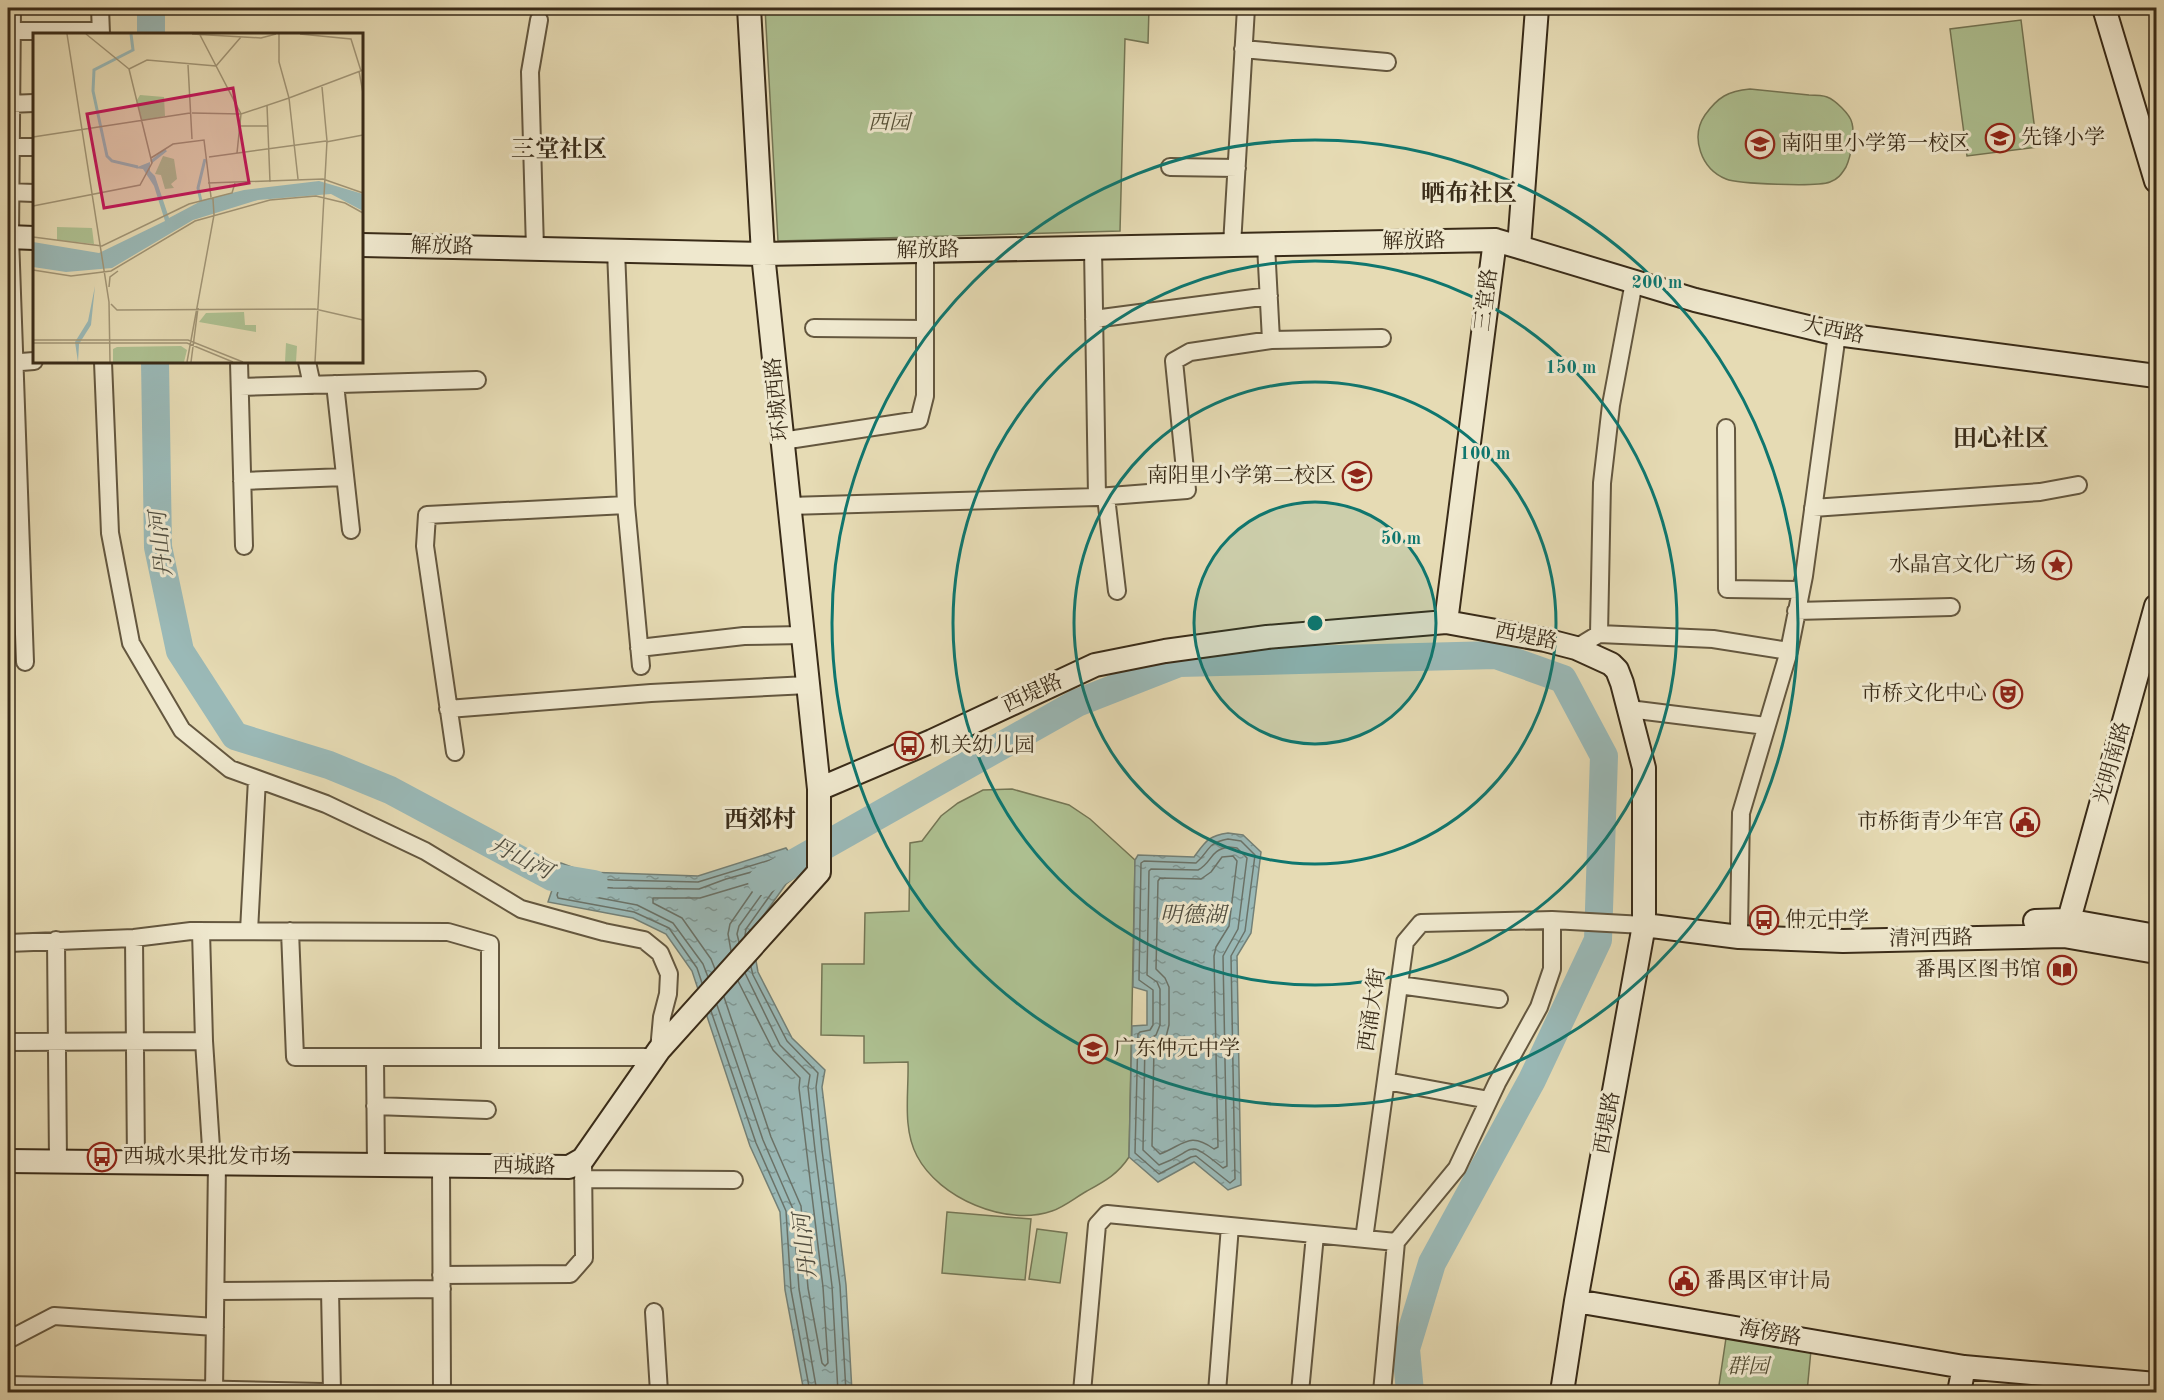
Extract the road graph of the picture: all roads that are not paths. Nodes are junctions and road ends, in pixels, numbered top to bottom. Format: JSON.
{"nodes":[{"id":1,"x":12,"y":8,"type":"edge"},
{"id":2,"x":100,"y":8,"type":"edge"},
{"id":3,"x":749,"y":8,"type":"edge"},
{"id":4,"x":1246,"y":8,"type":"edge"},
{"id":5,"x":1537,"y":8,"type":"edge"},
{"id":6,"x":2104,"y":8,"type":"edge"},
{"id":7,"x":539,"y":20,"type":"dead end"},
{"id":8,"x":10,"y":31,"type":"edge"},
{"id":9,"x":101,"y":33,"type":"edge"},
{"id":10,"x":1243,"y":49,"type":"junction"},
{"id":11,"x":1387,"y":62,"type":"dead end"},
{"id":12,"x":33,"y":103,"type":"edge"},
{"id":13,"x":10,"y":104,"type":"edge"},
{"id":14,"x":9,"y":147,"type":"edge"},
{"id":15,"x":33,"y":147,"type":"edge"},
{"id":16,"x":1170,"y":167,"type":"dead end"},
{"id":17,"x":1237,"y":168,"type":"junction"},
{"id":18,"x":2157,"y":181,"type":"edge"},
{"id":19,"x":9,"y":192,"type":"edge"},
{"id":20,"x":33,"y":193,"type":"edge"},
{"id":21,"x":9,"y":237,"type":"edge"},
{"id":22,"x":33,"y":238,"type":"edge"},
{"id":23,"x":1495,"y":240,"type":"junction"},
{"id":24,"x":1266,"y":244,"type":"junction"},
{"id":25,"x":363,"y":245,"type":"edge"},
{"id":26,"x":1232,"y":245,"type":"junction"},
{"id":27,"x":1519,"y":247,"type":"junction"},
{"id":28,"x":1093,"y":248,"type":"junction"},
{"id":29,"x":535,"y":249,"type":"junction"},
{"id":30,"x":616,"y":250,"type":"junction"},
{"id":31,"x":925,"y":251,"type":"junction"},
{"id":32,"x":763,"y":254,"type":"junction"},
{"id":33,"x":1634,"y":282,"type":"junction"},
{"id":34,"x":1269,"y":296,"type":"junction"},
{"id":35,"x":1094,"y":319,"type":"junction"},
{"id":36,"x":814,"y":328,"type":"dead end"},
{"id":37,"x":925,"y":328,"type":"junction"},
{"id":38,"x":1837,"y":334,"type":"junction"},
{"id":39,"x":1382,"y":338,"type":"dead end"},
{"id":40,"x":1272,"y":340,"type":"junction"},
{"id":41,"x":33,"y":361,"type":"edge"},
{"id":42,"x":11,"y":362,"type":"edge"},
{"id":43,"x":103,"y":363,"type":"edge"},
{"id":44,"x":239,"y":363,"type":"edge"},
{"id":45,"x":307,"y":363,"type":"edge"},
{"id":46,"x":2157,"y":376,"type":"edge"},
{"id":47,"x":477,"y":380,"type":"dead end"},
{"id":48,"x":335,"y":384,"type":"junction"},
{"id":49,"x":312,"y":385,"type":"junction"},
{"id":50,"x":240,"y":387,"type":"junction"},
{"id":51,"x":1726,"y":428,"type":"dead end"},
{"id":52,"x":782,"y":441,"type":"junction"},
{"id":53,"x":345,"y":477,"type":"junction"},
{"id":54,"x":242,"y":481,"type":"junction"},
{"id":55,"x":2078,"y":485,"type":"dead end"},
{"id":56,"x":1102,"y":497,"type":"junction"},
{"id":57,"x":626,"y":505,"type":"junction"},
{"id":58,"x":789,"y":506,"type":"junction"},
{"id":59,"x":1813,"y":508,"type":"junction"},
{"id":60,"x":351,"y":530,"type":"dead end"},
{"id":61,"x":244,"y":546,"type":"dead end"},
{"id":62,"x":1801,"y":590,"type":"junction"},
{"id":63,"x":1117,"y":591,"type":"dead end"},
{"id":64,"x":2157,"y":606,"type":"edge"},
{"id":65,"x":1951,"y":608,"type":"dead end"},
{"id":66,"x":1797,"y":611,"type":"junction"},
{"id":67,"x":1446,"y":622,"type":"junction"},
{"id":68,"x":1599,"y":634,"type":"junction"},
{"id":69,"x":802,"y":635,"type":"junction"},
{"id":70,"x":639,"y":648,"type":"junction"},
{"id":71,"x":1576,"y":648,"type":"junction"},
{"id":72,"x":1789,"y":651,"type":"junction"},
{"id":73,"x":25,"y":662,"type":"dead end"},
{"id":74,"x":641,"y":666,"type":"dead end"},
{"id":75,"x":808,"y":685,"type":"junction"},
{"id":76,"x":448,"y":709,"type":"junction"},
{"id":77,"x":1629,"y":709,"type":"junction"},
{"id":78,"x":1766,"y":726,"type":"junction"},
{"id":79,"x":455,"y":752,"type":"dead end"},
{"id":80,"x":257,"y":779,"type":"junction"},
{"id":81,"x":819,"y":789,"type":"junction"},
{"id":82,"x":1552,"y":920,"type":"junction"},
{"id":83,"x":1644,"y":925,"type":"junction"},
{"id":84,"x":1739,"y":928,"type":"junction"},
{"id":85,"x":2067,"y":928,"type":"junction"},
{"id":86,"x":201,"y":931,"type":"junction"},
{"id":87,"x":249,"y":931,"type":"junction"},
{"id":88,"x":290,"y":931,"type":"junction"},
{"id":89,"x":2157,"y":936,"type":"edge"},
{"id":90,"x":134,"y":938,"type":"junction"},
{"id":91,"x":56,"y":940,"type":"junction"},
{"id":92,"x":8,"y":943,"type":"edge"},
{"id":93,"x":2157,"y":952,"type":"edge"},
{"id":94,"x":1399,"y":985,"type":"junction"},
{"id":95,"x":1499,"y":999,"type":"dead end"},
{"id":96,"x":135,"y":1041,"type":"junction"},
{"id":97,"x":204,"y":1041,"type":"junction"},
{"id":98,"x":8,"y":1042,"type":"edge"},
{"id":99,"x":57,"y":1042,"type":"junction"},
{"id":100,"x":656,"y":1054,"type":"junction"},
{"id":101,"x":375,"y":1057,"type":"junction"},
{"id":102,"x":490,"y":1057,"type":"junction"},
{"id":103,"x":1386,"y":1081,"type":"junction"},
{"id":104,"x":1489,"y":1100,"type":"junction"},
{"id":105,"x":375,"y":1106,"type":"junction"},
{"id":106,"x":487,"y":1110,"type":"dead end"},
{"id":107,"x":8,"y":1161,"type":"edge"},
{"id":108,"x":58,"y":1161,"type":"junction"},
{"id":109,"x":136,"y":1162,"type":"junction"},
{"id":110,"x":215,"y":1163,"type":"junction"},
{"id":111,"x":376,"y":1165,"type":"junction"},
{"id":112,"x":441,"y":1166,"type":"junction"},
{"id":113,"x":583,"y":1169,"type":"junction"},
{"id":114,"x":734,"y":1180,"type":"dead end"},
{"id":115,"x":1230,"y":1226,"type":"junction"},
{"id":116,"x":1315,"y":1234,"type":"junction"},
{"id":117,"x":1364,"y":1239,"type":"junction"},
{"id":118,"x":1396,"y":1242,"type":"junction"},
{"id":119,"x":442,"y":1282,"type":"junction"},
{"id":120,"x":330,"y":1290,"type":"junction"},
{"id":121,"x":216,"y":1291,"type":"junction"},
{"id":122,"x":1576,"y":1301,"type":"junction"},
{"id":123,"x":654,"y":1312,"type":"dead end"},
{"id":124,"x":215,"y":1327,"type":"junction"},
{"id":125,"x":8,"y":1340,"type":"edge"},
{"id":126,"x":1965,"y":1367,"type":"junction"},
{"id":127,"x":2157,"y":1384,"type":"edge"},
{"id":128,"x":8,"y":1385,"type":"edge"},
{"id":129,"x":214,"y":1391,"type":"edge"},
{"id":130,"x":324,"y":1392,"type":"edge"},
{"id":131,"x":332,"y":1392,"type":"edge"},
{"id":132,"x":442,"y":1392,"type":"edge"},
{"id":133,"x":659,"y":1392,"type":"edge"},
{"id":134,"x":1082,"y":1392,"type":"edge"},
{"id":135,"x":1217,"y":1392,"type":"edge"},
{"id":136,"x":1300,"y":1392,"type":"edge"},
{"id":137,"x":1382,"y":1392,"type":"edge"},
{"id":138,"x":1562,"y":1392,"type":"edge"},
{"id":139,"x":1959,"y":1392,"type":"edge"}],
"edges":[{"from":1,"to":8,"type":"street"},
{"from":2,"to":9,"type":"street"},
{"from":3,"to":32,"type":"street","name":"环城西路"},
{"from":4,"to":10,"type":"street"},
{"from":5,"to":27,"type":"street","name":"三堂路"},
{"from":6,"to":18,"type":"street"},
{"from":7,"to":29,"type":"street"},
{"from":8,"to":9,"type":"street"},
{"from":8,"to":13,"type":"street"},
{"from":10,"to":11,"type":"street"},
{"from":10,"to":17,"type":"street"},
{"from":12,"to":13,"type":"street"},
{"from":13,"to":14,"type":"street"},
{"from":14,"to":15,"type":"street"},
{"from":14,"to":19,"type":"street"},
{"from":16,"to":17,"type":"street"},
{"from":17,"to":26,"type":"street"},
{"from":19,"to":20,"type":"street"},
{"from":19,"to":21,"type":"street"},
{"from":21,"to":22,"type":"street"},
{"from":21,"to":42,"type":"street"},
{"from":23,"to":24,"type":"street","name":"解放路"},
{"from":23,"to":27,"type":"street","name":"三堂路"},
{"from":23,"to":67,"type":"street","name":"三堂路"},
{"from":24,"to":26,"type":"street","name":"解放路"},
{"from":24,"to":34,"type":"street"},
{"from":25,"to":29,"type":"street","name":"解放路"},
{"from":26,"to":28,"type":"street","name":"解放路"},
{"from":27,"to":33,"type":"street","name":"大西路"},
{"from":28,"to":31,"type":"street","name":"解放路"},
{"from":28,"to":35,"type":"street"},
{"from":29,"to":30,"type":"street","name":"解放路"},
{"from":30,"to":32,"type":"street","name":"解放路"},
{"from":30,"to":57,"type":"street"},
{"from":31,"to":32,"type":"street","name":"解放路"},
{"from":31,"to":37,"type":"street"},
{"from":32,"to":52,"type":"street","name":"环城西路"},
{"from":33,"to":38,"type":"street","name":"大西路"},
{"from":33,"to":68,"type":"street"},
{"from":34,"to":35,"type":"street"},
{"from":34,"to":40,"type":"street"},
{"from":35,"to":56,"type":"street"},
{"from":36,"to":37,"type":"street"},
{"from":37,"to":52,"type":"street"},
{"from":38,"to":46,"type":"street","name":"大西路"},
{"from":38,"to":59,"type":"street"},
{"from":39,"to":40,"type":"street"},
{"from":40,"to":56,"type":"street"},
{"from":41,"to":42,"type":"street"},
{"from":42,"to":73,"type":"street"},
{"from":43,"to":80,"type":"street"},
{"from":44,"to":50,"type":"street"},
{"from":45,"to":49,"type":"street"},
{"from":47,"to":48,"type":"street"},
{"from":48,"to":49,"type":"street"},
{"from":48,"to":53,"type":"street"},
{"from":49,"to":50,"type":"street"},
{"from":50,"to":54,"type":"street"},
{"from":51,"to":62,"type":"street"},
{"from":52,"to":58,"type":"street","name":"环城西路"},
{"from":53,"to":54,"type":"street"},
{"from":53,"to":60,"type":"street"},
{"from":54,"to":61,"type":"street"},
{"from":55,"to":59,"type":"street"},
{"from":56,"to":58,"type":"street"},
{"from":56,"to":63,"type":"street"},
{"from":57,"to":70,"type":"street"},
{"from":57,"to":76,"type":"street"},
{"from":58,"to":69,"type":"street","name":"环城西路"},
{"from":59,"to":62,"type":"street"},
{"from":62,"to":66,"type":"street"},
{"from":64,"to":85,"type":"street","name":"光明南路"},
{"from":65,"to":66,"type":"street"},
{"from":66,"to":72,"type":"street"},
{"from":67,"to":71,"type":"street","name":"西堤路"},
{"from":67,"to":81,"type":"street","name":"西堤路"},
{"from":68,"to":71,"type":"street"},
{"from":68,"to":72,"type":"street"},
{"from":69,"to":70,"type":"street"},
{"from":69,"to":75,"type":"street","name":"环城西路"},
{"from":70,"to":74,"type":"street"},
{"from":71,"to":77,"type":"street","name":"西堤路"},
{"from":72,"to":78,"type":"street"},
{"from":75,"to":76,"type":"street"},
{"from":75,"to":81,"type":"street","name":"环城西路"},
{"from":76,"to":79,"type":"street"},
{"from":77,"to":78,"type":"street"},
{"from":77,"to":83,"type":"street","name":"西堤路"},
{"from":78,"to":84,"type":"street"},
{"from":80,"to":87,"type":"street"},
{"from":80,"to":100,"type":"street"},
{"from":81,"to":100,"type":"street","name":"西城路"},
{"from":82,"to":83,"type":"street"},
{"from":82,"to":94,"type":"street","name":"西涌大街"},
{"from":82,"to":104,"type":"street"},
{"from":83,"to":84,"type":"street","name":"清河西路"},
{"from":83,"to":85,"type":"street","name":"清河西路"},
{"from":83,"to":122,"type":"street","name":"西堤路"},
{"from":84,"to":85,"type":"street","name":"清河西路"},
{"from":85,"to":89,"type":"street","name":"清河西路"},
{"from":85,"to":93,"type":"street","name":"清河西路"},
{"from":86,"to":87,"type":"street"},
{"from":86,"to":90,"type":"street"},
{"from":86,"to":97,"type":"street"},
{"from":87,"to":88,"type":"street"},
{"from":88,"to":101,"type":"street"},
{"from":88,"to":102,"type":"street"},
{"from":90,"to":91,"type":"street"},
{"from":90,"to":96,"type":"street"},
{"from":91,"to":92,"type":"street"},
{"from":91,"to":99,"type":"street"},
{"from":94,"to":95,"type":"street"},
{"from":94,"to":103,"type":"street","name":"西涌大街"},
{"from":96,"to":97,"type":"street"},
{"from":96,"to":99,"type":"street"},
{"from":96,"to":109,"type":"street"},
{"from":97,"to":110,"type":"street"},
{"from":98,"to":99,"type":"street"},
{"from":99,"to":108,"type":"street"},
{"from":100,"to":102,"type":"street"},
{"from":100,"to":113,"type":"street","name":"西城路"},
{"from":101,"to":102,"type":"street"},
{"from":101,"to":105,"type":"street"},
{"from":103,"to":104,"type":"street"},
{"from":103,"to":117,"type":"street","name":"西涌大街"},
{"from":104,"to":118,"type":"street"},
{"from":105,"to":106,"type":"street"},
{"from":105,"to":111,"type":"street"},
{"from":107,"to":108,"type":"street","name":"西城路"},
{"from":108,"to":109,"type":"street","name":"西城路"},
{"from":109,"to":110,"type":"street","name":"西城路"},
{"from":110,"to":111,"type":"street","name":"西城路"},
{"from":110,"to":121,"type":"street"},
{"from":111,"to":112,"type":"street","name":"西城路"},
{"from":112,"to":113,"type":"street","name":"西城路"},
{"from":112,"to":119,"type":"street"},
{"from":113,"to":114,"type":"street"},
{"from":113,"to":119,"type":"street"},
{"from":115,"to":116,"type":"street"},
{"from":115,"to":134,"type":"street"},
{"from":115,"to":135,"type":"street"},
{"from":116,"to":117,"type":"street"},
{"from":116,"to":136,"type":"street"},
{"from":117,"to":118,"type":"street"},
{"from":118,"to":137,"type":"street"},
{"from":119,"to":120,"type":"street"},
{"from":119,"to":132,"type":"street"},
{"from":120,"to":121,"type":"street"},
{"from":120,"to":131,"type":"street"},
{"from":121,"to":124,"type":"street"},
{"from":122,"to":126,"type":"street","name":"海傍路"},
{"from":122,"to":138,"type":"street","name":"西堤路"},
{"from":123,"to":133,"type":"street"},
{"from":124,"to":125,"type":"street"},
{"from":124,"to":129,"type":"street"},
{"from":126,"to":127,"type":"street","name":"海傍路"},
{"from":126,"to":139,"type":"street"},
{"from":128,"to":129,"type":"street"},
{"from":129,"to":130,"type":"street"}]}
